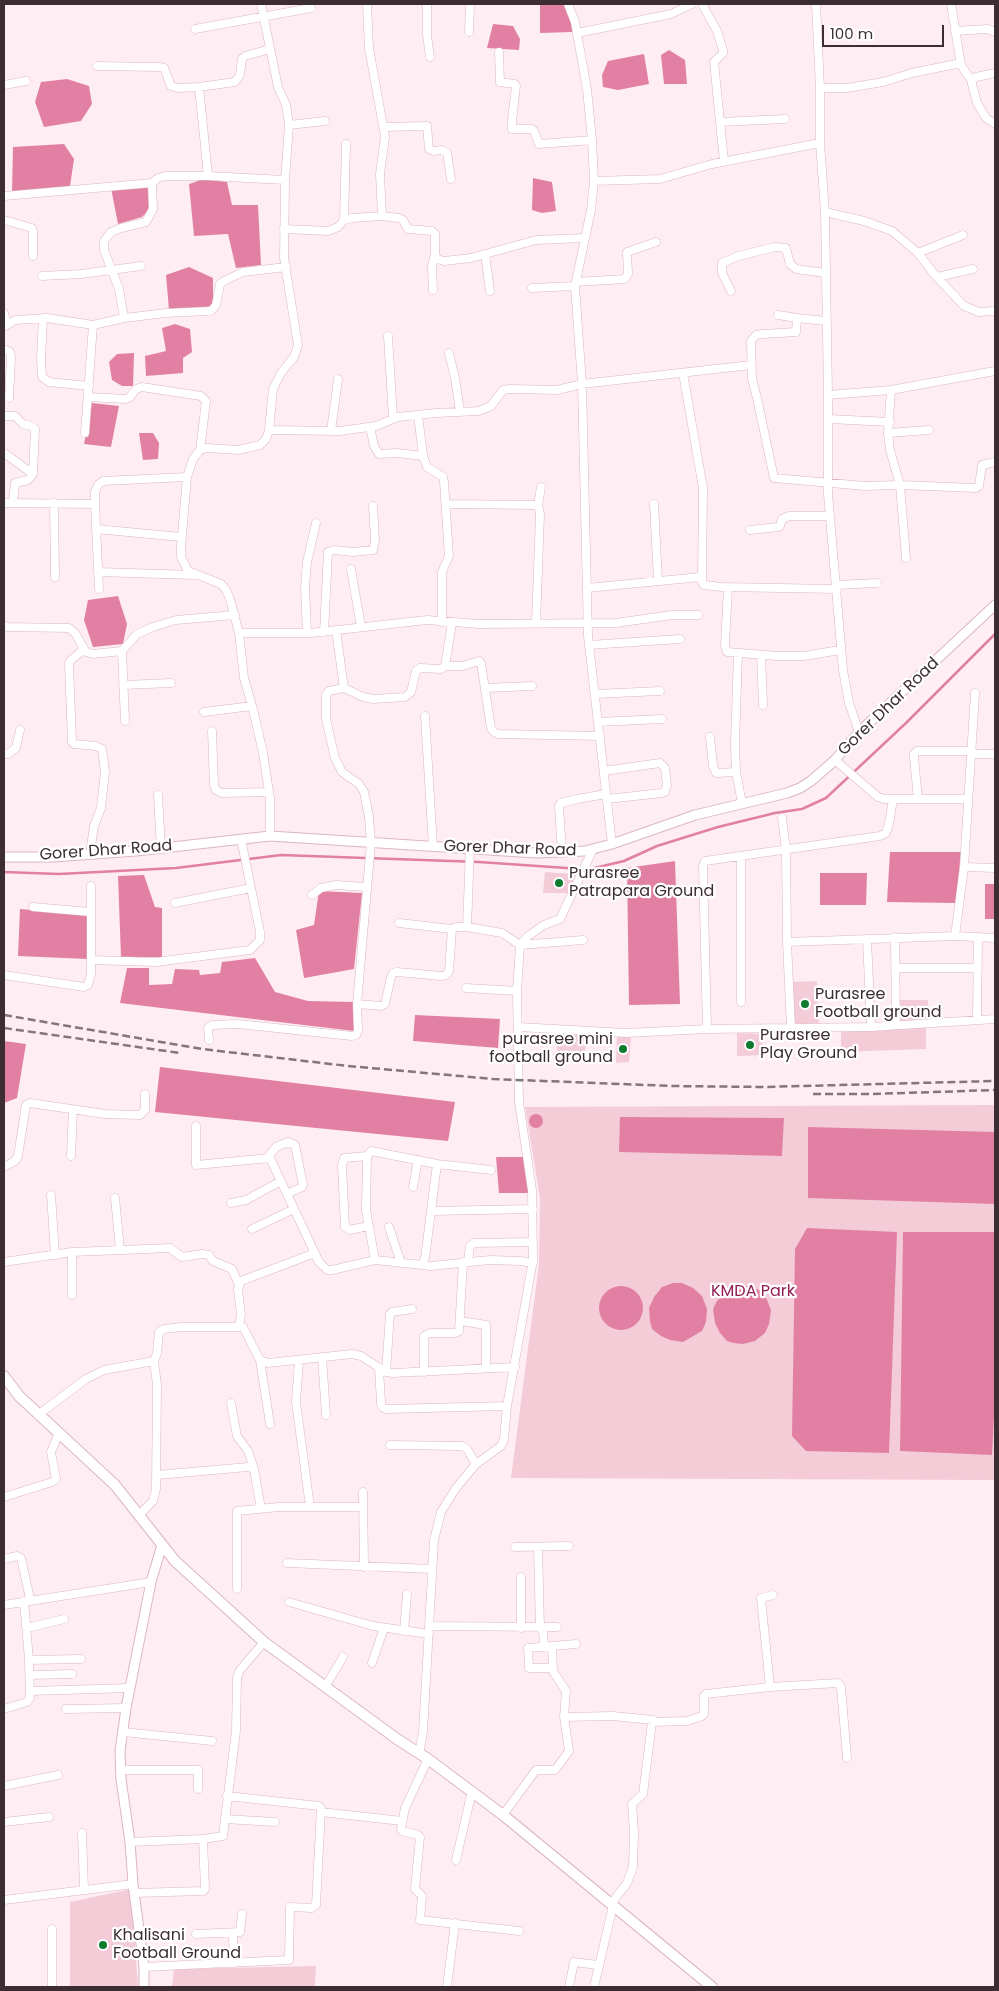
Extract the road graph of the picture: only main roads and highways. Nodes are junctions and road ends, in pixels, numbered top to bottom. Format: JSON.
{"nodes":[{"id":1,"x":4,"y":1376,"type":"edge"},
{"id":2,"x":7,"y":1387,"type":"edge"},
{"id":3,"x":712,"y":1987,"type":"edge"}],
"edges":[{"from":1,"to":2,"type":"main road"},
{"from":2,"to":3,"type":"main road"}]}
